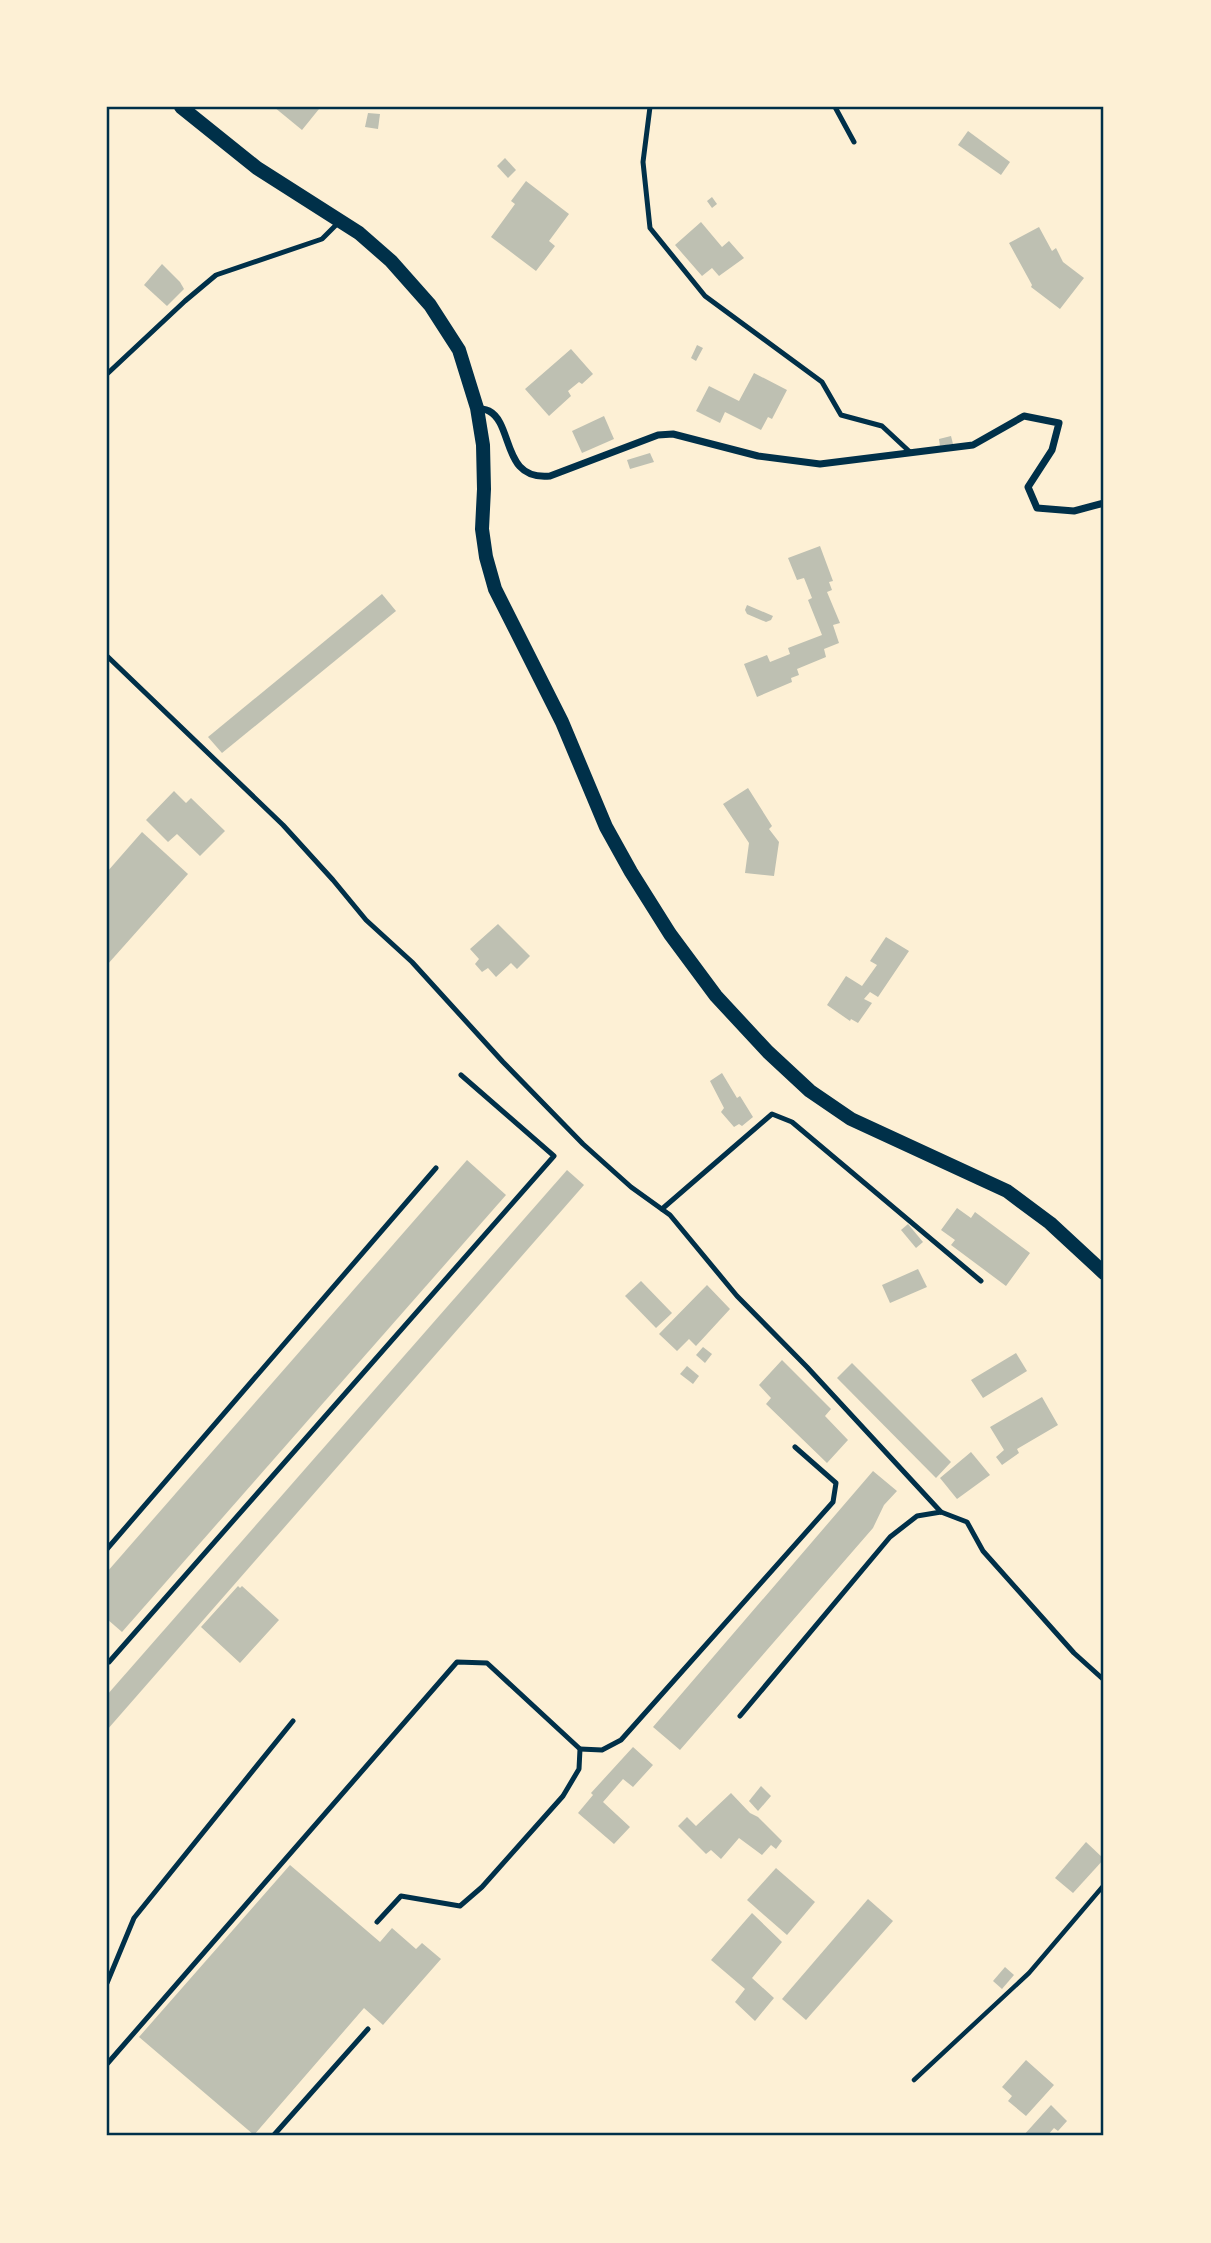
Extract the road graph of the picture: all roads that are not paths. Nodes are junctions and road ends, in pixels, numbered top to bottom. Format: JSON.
{"nodes":[{"id":1,"x":181,"y":107,"type":"edge"},
{"id":2,"x":650,"y":107,"type":"edge"},
{"id":3,"x":835,"y":107,"type":"edge"},
{"id":4,"x":854,"y":142,"type":"dead end"},
{"id":5,"x":341,"y":220,"type":"junction"},
{"id":6,"x":107,"y":374,"type":"edge"},
{"id":7,"x":477,"y":408,"type":"junction"},
{"id":8,"x":911,"y":453,"type":"junction"},
{"id":9,"x":1104,"y":503,"type":"edge"},
{"id":10,"x":107,"y":656,"type":"edge"},
{"id":11,"x":461,"y":1075,"type":"dead end"},
{"id":12,"x":436,"y":1168,"type":"dead end"},
{"id":13,"x":662,"y":1209,"type":"junction"},
{"id":14,"x":1104,"y":1273,"type":"edge"},
{"id":15,"x":981,"y":1281,"type":"dead end"},
{"id":16,"x":795,"y":1447,"type":"dead end"},
{"id":17,"x":941,"y":1512,"type":"junction"},
{"id":18,"x":107,"y":1549,"type":"edge"},
{"id":19,"x":107,"y":1661,"type":"edge"},
{"id":20,"x":1104,"y":1680,"type":"edge"},
{"id":21,"x":740,"y":1716,"type":"dead end"},
{"id":22,"x":293,"y":1721,"type":"dead end"},
{"id":23,"x":580,"y":1749,"type":"junction"},
{"id":24,"x":377,"y":1922,"type":"dead end"},
{"id":25,"x":107,"y":1983,"type":"edge"},
{"id":26,"x":368,"y":2029,"type":"dead end"},
{"id":27,"x":107,"y":2064,"type":"edge"},
{"id":28,"x":273,"y":2136,"type":"edge"}],
"edges":[{"from":1,"to":5,"type":"main road"},
{"from":2,"to":8,"type":"lane"},
{"from":3,"to":4,"type":"lane"},
{"from":5,"to":6,"type":"lane"},
{"from":5,"to":7,"type":"main road"},
{"from":7,"to":8,"type":"street"},
{"from":7,"to":14,"type":"main road"},
{"from":8,"to":9,"type":"street"},
{"from":10,"to":13,"type":"lane"},
{"from":11,"to":19,"type":"lane"},
{"from":12,"to":18,"type":"lane"},
{"from":13,"to":15,"type":"lane"},
{"from":13,"to":17,"type":"lane"},
{"from":16,"to":23,"type":"lane"},
{"from":17,"to":20,"type":"lane"},
{"from":17,"to":21,"type":"lane"},
{"from":22,"to":25,"type":"lane"},
{"from":23,"to":24,"type":"lane"},
{"from":23,"to":27,"type":"lane"},
{"from":26,"to":28,"type":"lane"}]}
